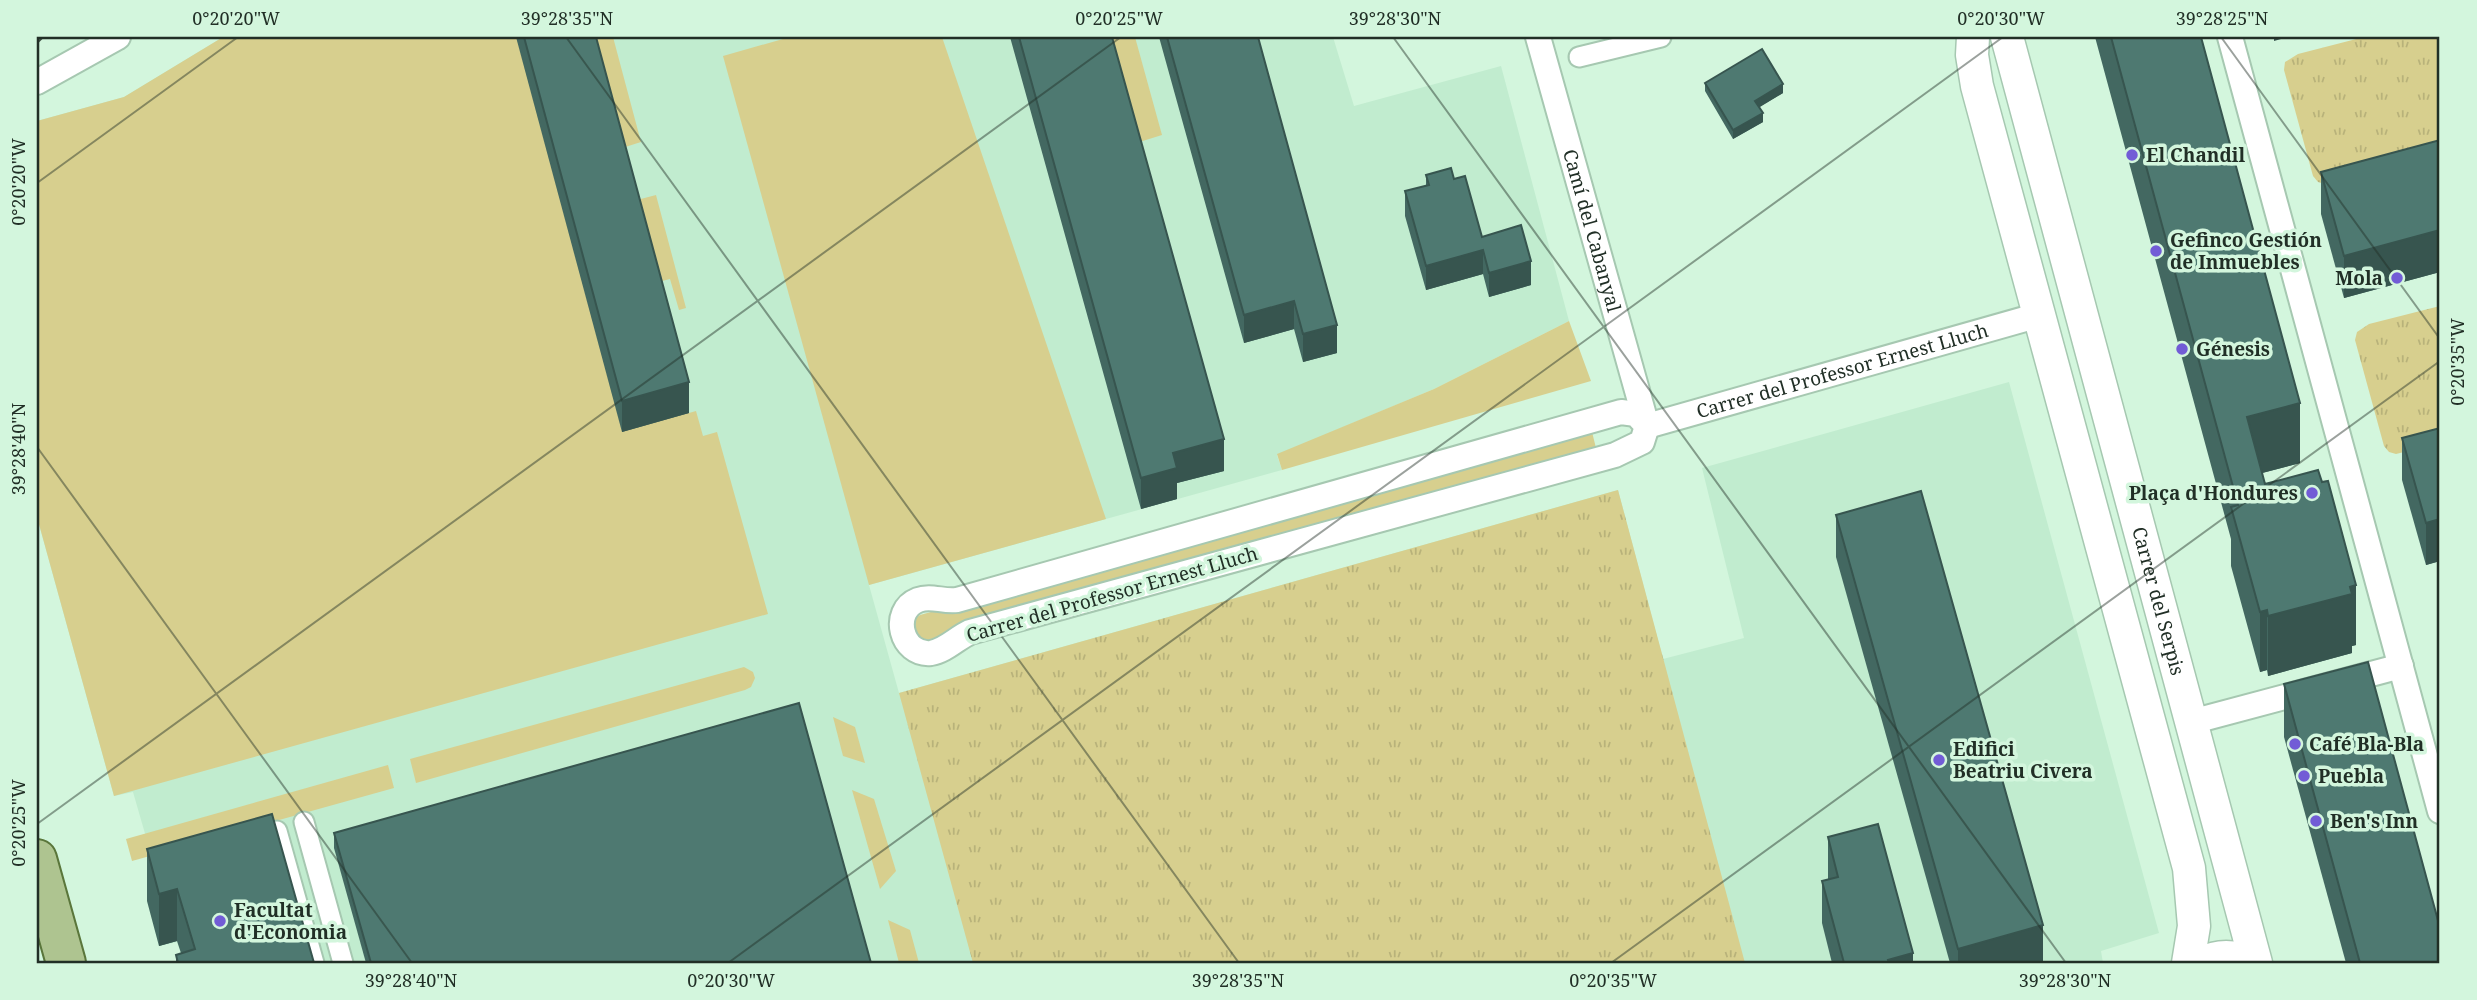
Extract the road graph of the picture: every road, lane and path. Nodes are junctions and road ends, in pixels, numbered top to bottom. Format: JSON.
{"nodes":[{"id":1,"x":118,"y":37,"type":"edge"},
{"id":2,"x":1538,"y":37,"type":"edge"},
{"id":3,"x":1661,"y":37,"type":"edge"},
{"id":4,"x":1973,"y":37,"type":"edge"},
{"id":5,"x":2007,"y":37,"type":"edge"},
{"id":6,"x":2230,"y":37,"type":"edge"},
{"id":7,"x":1579,"y":57,"type":"dead end"},
{"id":8,"x":37,"y":82,"type":"edge"},
{"id":9,"x":2039,"y":315,"type":"junction"},
{"id":10,"x":1647,"y":426,"type":"junction"},
{"id":11,"x":2401,"y":666,"type":"junction"},
{"id":12,"x":2191,"y":722,"type":"junction"},
{"id":13,"x":2440,"y":811,"type":"edge"},
{"id":14,"x":304,"y":822,"type":"dead end"},
{"id":15,"x":277,"y":831,"type":"edge"},
{"id":16,"x":37,"y":859,"type":"edge"},
{"id":17,"x":66,"y":963,"type":"edge"},
{"id":18,"x":314,"y":963,"type":"edge"},
{"id":19,"x":343,"y":963,"type":"edge"},
{"id":20,"x":2188,"y":963,"type":"edge"},
{"id":21,"x":2202,"y":963,"type":"edge"},
{"id":22,"x":2251,"y":963,"type":"edge"},
{"id":23,"x":2256,"y":963,"type":"edge"}],
"edges":[{"from":1,"to":8,"type":"street"},
{"from":2,"to":10,"type":"street","name":"Camí del Cabanyal"},
{"from":3,"to":7,"type":"street"},
{"from":4,"to":9,"type":"street"},
{"from":5,"to":12,"type":"street","name":"Carrer del Serpis"},
{"from":6,"to":11,"type":"street"},
{"from":9,"to":10,"type":"street","name":"Carrer del Professor Ernest Lluch"},
{"from":9,"to":20,"type":"street"},
{"from":10,"to":10,"type":"street","name":"Carrer del Professor Ernest Lluch"},
{"from":11,"to":12,"type":"street"},
{"from":11,"to":13,"type":"street"},
{"from":12,"to":23,"type":"street","name":"Carrer del Serpis"},
{"from":14,"to":19,"type":"street"},
{"from":15,"to":18,"type":"street"},
{"from":16,"to":17,"type":"main road"},
{"from":21,"to":22,"type":"street"}]}
